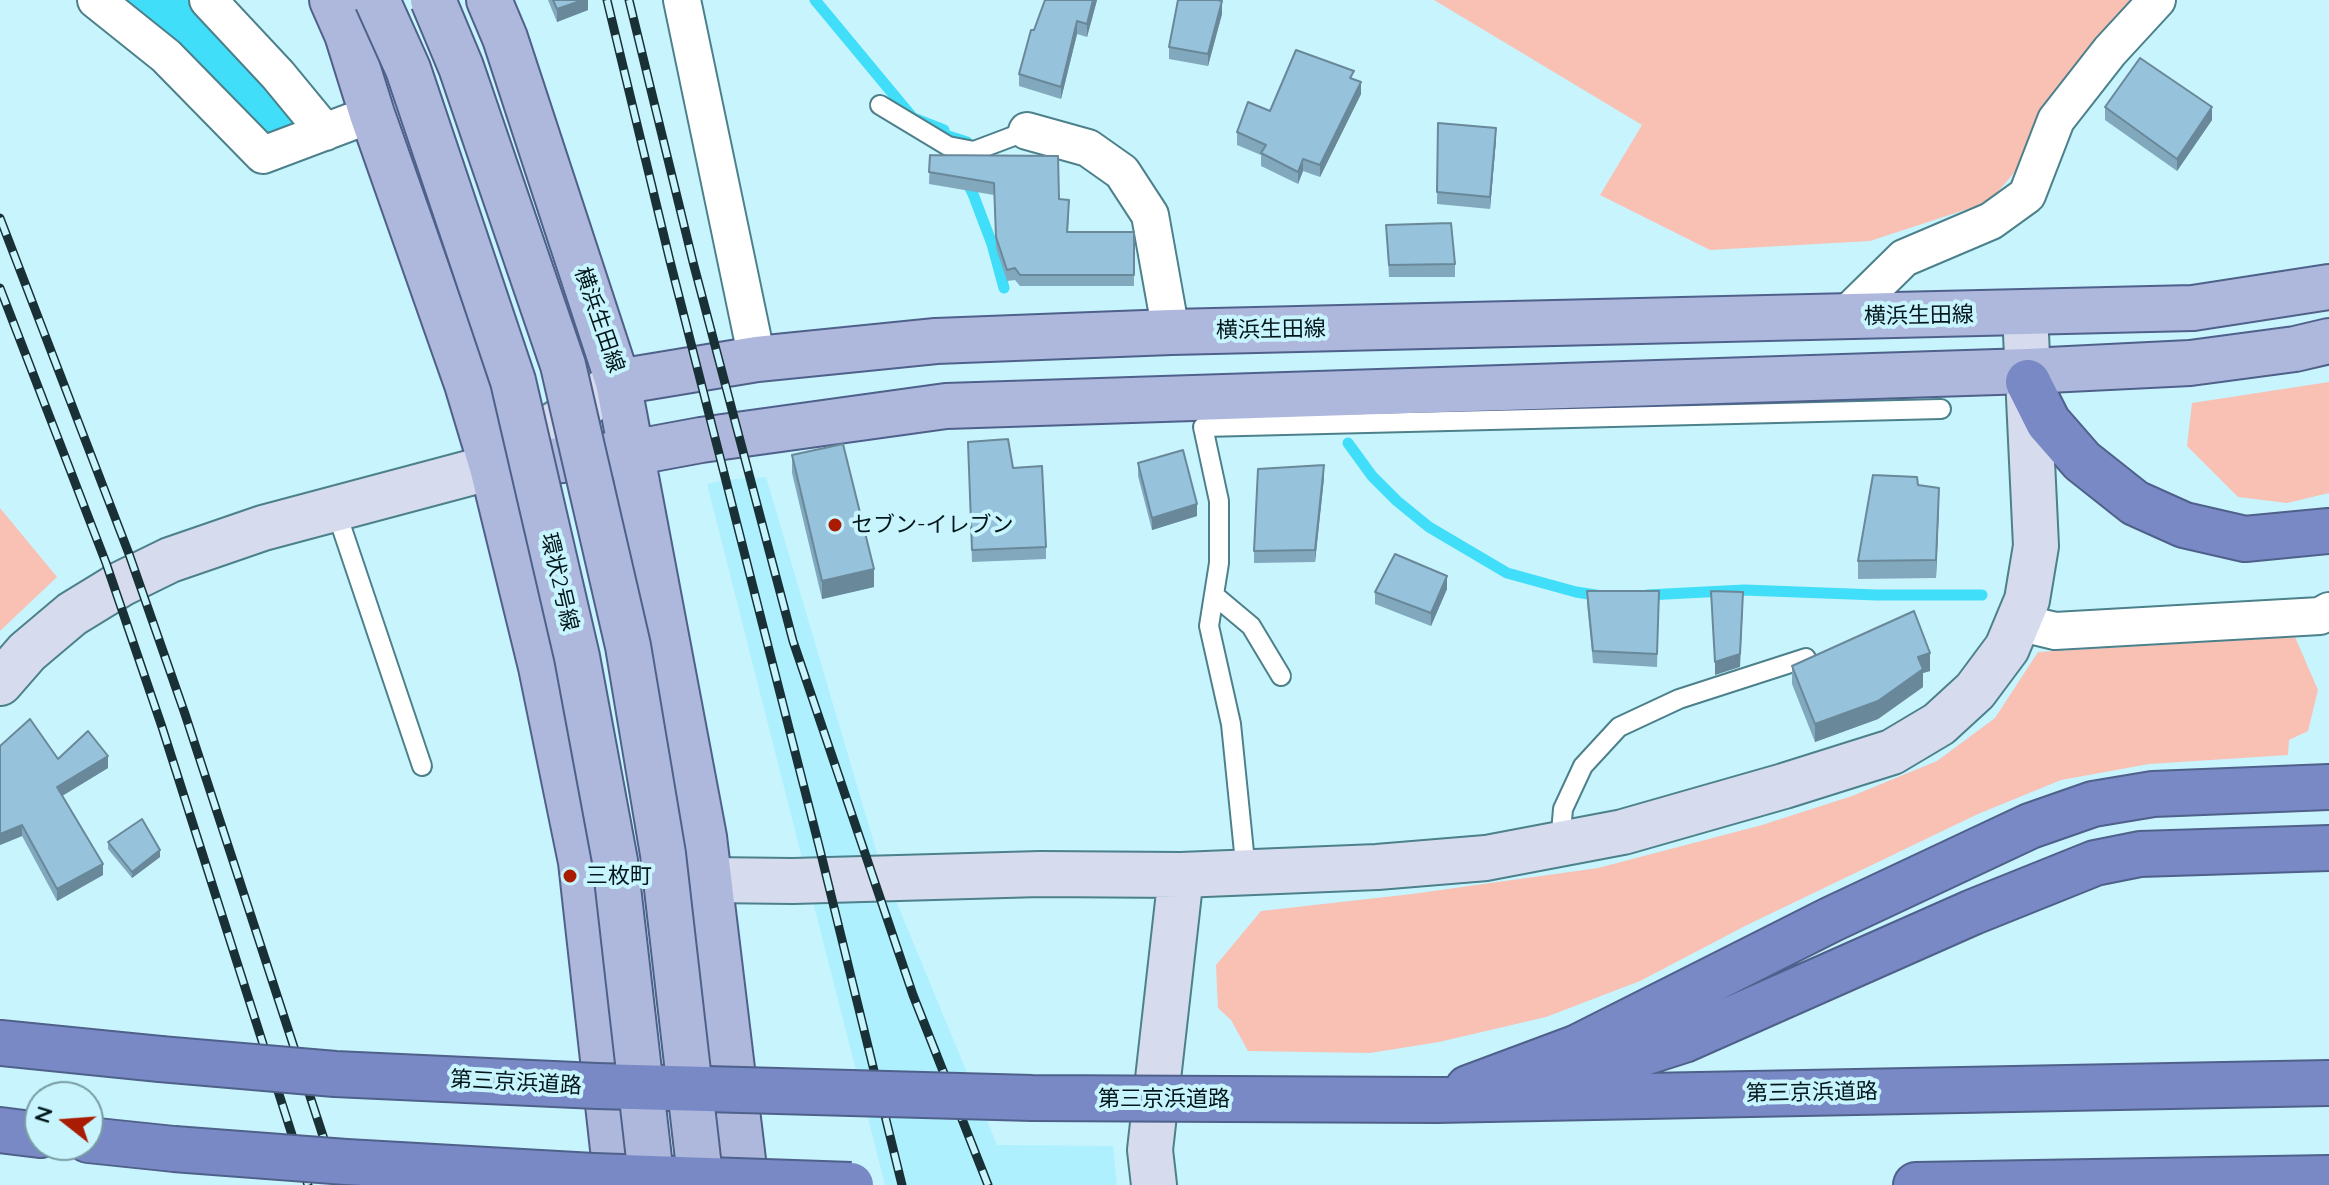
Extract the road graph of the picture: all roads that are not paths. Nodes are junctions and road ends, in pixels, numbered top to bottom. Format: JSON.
{"nodes":[{"id":1,"x":96,"y":0,"type":"edge"},
{"id":2,"x":208,"y":0,"type":"edge"},
{"id":3,"x":332,"y":0,"type":"edge"},
{"id":4,"x":377,"y":0,"type":"edge"},
{"id":5,"x":433,"y":0,"type":"edge"},
{"id":6,"x":489,"y":0,"type":"edge"},
{"id":7,"x":682,"y":0,"type":"edge"},
{"id":8,"x":2157,"y":0,"type":"edge"},
{"id":9,"x":880,"y":105,"type":"dead end"},
{"id":10,"x":372,"y":114,"type":"junction"},
{"id":11,"x":1027,"y":131,"type":"joint"},
{"id":12,"x":325,"y":132,"type":"junction"},
{"id":13,"x":2329,"y":287,"type":"edge"},
{"id":14,"x":2025,"y":313,"type":"junction"},
{"id":15,"x":1844,"y":317,"type":"junction"},
{"id":16,"x":1171,"y":332,"type":"junction"},
{"id":17,"x":2329,"y":341,"type":"edge"},
{"id":18,"x":757,"y":359,"type":"junction"},
{"id":19,"x":2028,"y":377,"type":"junction"},
{"id":20,"x":618,"y":382,"type":"junction"},
{"id":21,"x":1941,"y":409,"type":"dead end"},
{"id":22,"x":631,"y":453,"type":"junction"},
{"id":23,"x":492,"y":467,"type":"junction"},
{"id":24,"x":335,"y":508,"type":"junction"},
{"id":25,"x":2329,"y":531,"type":"edge"},
{"id":26,"x":1214,"y":595,"type":"junction"},
{"id":27,"x":2329,"y":611,"type":"edge"},
{"id":28,"x":2018,"y":622,"type":"junction"},
{"id":29,"x":1806,"y":658,"type":"edge"},
{"id":30,"x":1281,"y":676,"type":"dead end"},
{"id":31,"x":0,"y":683,"type":"edge"},
{"id":32,"x":422,"y":766,"type":"dead end"},
{"id":33,"x":2329,"y":787,"type":"edge"},
{"id":34,"x":1560,"y":844,"type":"junction"},
{"id":35,"x":2329,"y":848,"type":"edge"},
{"id":36,"x":1246,"y":872,"type":"junction"},
{"id":37,"x":1181,"y":875,"type":"junction"},
{"id":38,"x":710,"y":880,"type":"junction"},
{"id":39,"x":0,"y":1043,"type":"edge"},
{"id":40,"x":2329,"y":1083,"type":"edge"},
{"id":41,"x":1436,"y":1100,"type":"junction"},
{"id":42,"x":0,"y":1130,"type":"edge"},
{"id":43,"x":24,"y":1133,"type":"edge"},
{"id":44,"x":104,"y":1142,"type":"edge"},
{"id":45,"x":2329,"y":1178,"type":"edge"},
{"id":46,"x":617,"y":1185,"type":"edge"},
{"id":47,"x":652,"y":1185,"type":"edge"},
{"id":48,"x":701,"y":1185,"type":"edge"},
{"id":49,"x":746,"y":1185,"type":"edge"},
{"id":50,"x":851,"y":1185,"type":"edge"},
{"id":51,"x":1154,"y":1185,"type":"edge"},
{"id":52,"x":1916,"y":1185,"type":"edge"}],
"edges":[{"from":1,"to":12,"type":"street"},
{"from":2,"to":12,"type":"street"},
{"from":3,"to":10,"type":"main road"},
{"from":4,"to":47,"type":"main road","name":"環状2号線","bridge":true},
{"from":5,"to":48,"type":"main road","bridge":true},
{"from":6,"to":20,"type":"main road","name":"横浜生田線"},
{"from":7,"to":18,"type":"street"},
{"from":8,"to":15,"type":"street"},
{"from":9,"to":11,"type":"lane"},
{"from":10,"to":12,"type":"street"},
{"from":10,"to":23,"type":"main road"},
{"from":11,"to":16,"type":"street"},
{"from":13,"to":14,"type":"main road","name":"横浜生田線"},
{"from":14,"to":15,"type":"main road","name":"横浜生田線"},
{"from":14,"to":19,"type":"street"},
{"from":15,"to":16,"type":"main road","name":"横浜生田線"},
{"from":16,"to":18,"type":"main road","name":"横浜生田線"},
{"from":17,"to":19,"type":"main road"},
{"from":18,"to":20,"type":"main road","name":"横浜生田線"},
{"from":19,"to":22,"type":"main road"},
{"from":19,"to":25,"type":"highway"},
{"from":19,"to":28,"type":"street"},
{"from":20,"to":22,"type":"main road"},
{"from":20,"to":23,"type":"street"},
{"from":21,"to":26,"type":"lane"},
{"from":22,"to":23,"type":"main road"},
{"from":22,"to":38,"type":"main road"},
{"from":23,"to":24,"type":"street"},
{"from":23,"to":46,"type":"main road"},
{"from":24,"to":31,"type":"street"},
{"from":24,"to":32,"type":"lane"},
{"from":26,"to":30,"type":"lane"},
{"from":26,"to":36,"type":"lane"},
{"from":27,"to":28,"type":"street"},
{"from":28,"to":34,"type":"street"},
{"from":29,"to":34,"type":"lane"},
{"from":33,"to":41,"type":"highway"},
{"from":34,"to":36,"type":"street"},
{"from":35,"to":41,"type":"highway"},
{"from":36,"to":37,"type":"street"},
{"from":37,"to":38,"type":"street"},
{"from":37,"to":51,"type":"street"},
{"from":38,"to":49,"type":"main road"},
{"from":39,"to":41,"type":"highway","name":"第三京浜道路","bridge":true},
{"from":40,"to":41,"type":"highway","name":"第三京浜道路"},
{"from":42,"to":43,"type":"highway"},
{"from":44,"to":50,"type":"highway","bridge":true},
{"from":45,"to":52,"type":"highway"}]}
